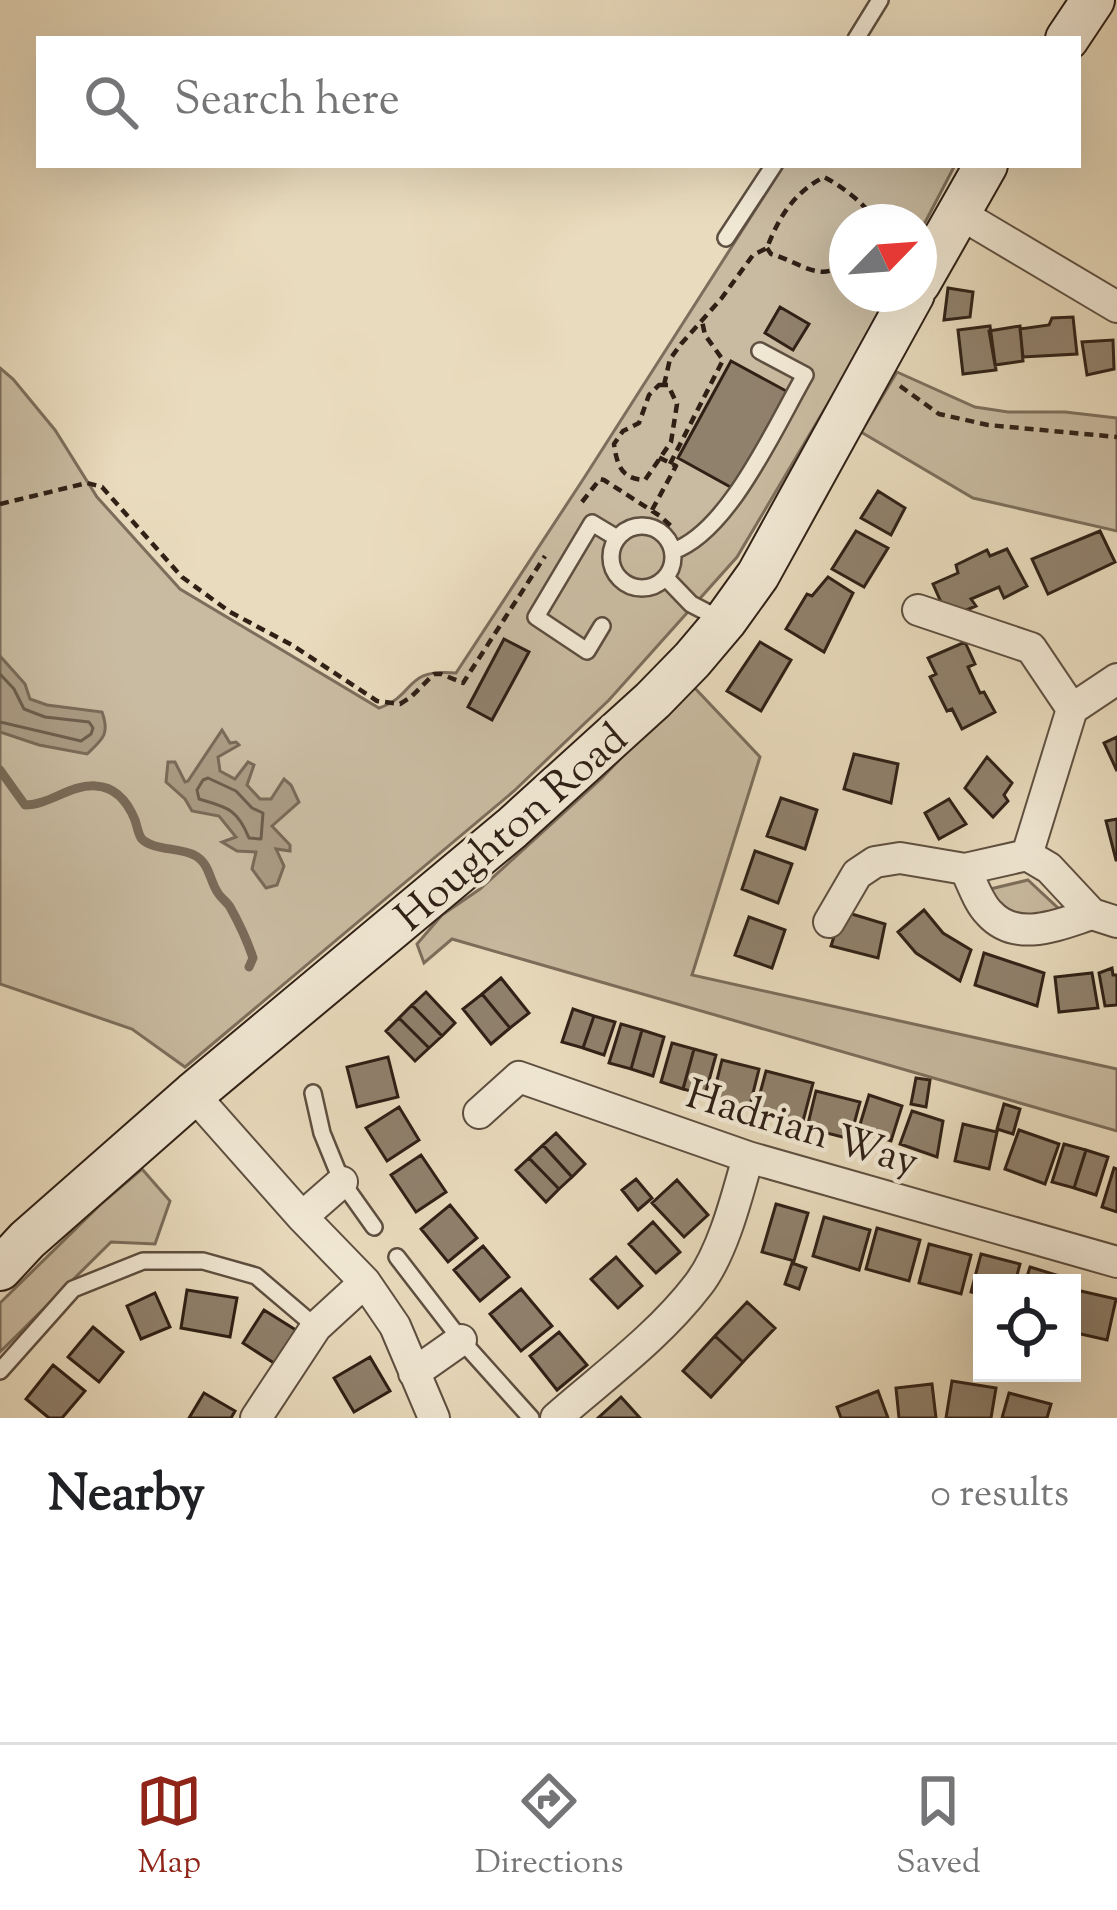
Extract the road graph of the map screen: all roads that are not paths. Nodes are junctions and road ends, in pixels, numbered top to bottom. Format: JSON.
{"nodes":[{"id":1,"x":880,"y":0,"type":"edge"},
{"id":2,"x":1093,"y":0,"type":"edge"},
{"id":3,"x":858,"y":36,"type":"edge"},
{"id":4,"x":1069,"y":36,"type":"edge"},
{"id":5,"x":772,"y":168,"type":"edge"},
{"id":6,"x":984,"y":168,"type":"edge"},
{"id":7,"x":957,"y":212,"type":"junction"},
{"id":8,"x":726,"y":238,"type":"dead end"},
{"id":9,"x":937,"y":249,"type":"edge"},
{"id":10,"x":1117,"y":307,"type":"edge"},
{"id":11,"x":903,"y":312,"type":"edge"},
{"id":12,"x":760,"y":351,"type":"dead end"},
{"id":13,"x":617,"y":538,"type":"junction"},
{"id":14,"x":678,"y":549,"type":"junction"},
{"id":15,"x":666,"y":578,"type":"junction"},
{"id":16,"x":918,"y":610,"type":"dead end"},
{"id":17,"x":725,"y":621,"type":"junction"},
{"id":18,"x":602,"y":626,"type":"dead end"},
{"id":19,"x":1117,"y":679,"type":"edge"},
{"id":20,"x":1072,"y":709,"type":"junction"},
{"id":21,"x":1027,"y":855,"type":"junction"},
{"id":22,"x":964,"y":869,"type":"junction"},
{"id":23,"x":1105,"y":918,"type":"edge"},
{"id":24,"x":829,"y":922,"type":"dead end"},
{"id":25,"x":313,"y":1093,"type":"dead end"},
{"id":26,"x":193,"y":1094,"type":"junction"},
{"id":27,"x":479,"y":1113,"type":"dead end"},
{"id":28,"x":748,"y":1157,"type":"junction"},
{"id":29,"x":342,"y":1182,"type":"junction"},
{"id":30,"x":302,"y":1217,"type":"junction"},
{"id":31,"x":374,"y":1228,"type":"dead end"},
{"id":32,"x":397,"y":1257,"type":"dead end"},
{"id":33,"x":1117,"y":1262,"type":"edge"},
{"id":34,"x":0,"y":1269,"type":"edge"},
{"id":35,"x":365,"y":1282,"type":"junction"},
{"id":36,"x":316,"y":1327,"type":"junction"},
{"id":37,"x":461,"y":1340,"type":"junction"},
{"id":38,"x":0,"y":1371,"type":"edge"},
{"id":39,"x":414,"y":1373,"type":"junction"},
{"id":40,"x":256,"y":1418,"type":"edge"},
{"id":41,"x":434,"y":1418,"type":"edge"},
{"id":42,"x":531,"y":1418,"type":"edge"},
{"id":43,"x":556,"y":1418,"type":"edge"}],
"edges":[{"from":1,"to":3,"type":"lane"},
{"from":2,"to":4,"type":"street"},
{"from":5,"to":8,"type":"lane"},
{"from":6,"to":7,"type":"street"},
{"from":7,"to":9,"type":"street"},
{"from":7,"to":10,"type":"street"},
{"from":11,"to":17,"type":"street","name":"Houghton Road"},
{"from":12,"to":14,"type":"lane"},
{"from":13,"to":14,"type":"lane"},
{"from":13,"to":15,"type":"lane"},
{"from":13,"to":18,"type":"lane"},
{"from":14,"to":15,"type":"lane"},
{"from":15,"to":17,"type":"lane"},
{"from":16,"to":20,"type":"street"},
{"from":17,"to":26,"type":"street","name":"Houghton Road"},
{"from":19,"to":20,"type":"street"},
{"from":20,"to":21,"type":"street"},
{"from":21,"to":22,"type":"street"},
{"from":21,"to":23,"type":"street"},
{"from":22,"to":23,"type":"street"},
{"from":22,"to":24,"type":"street"},
{"from":25,"to":29,"type":"lane"},
{"from":26,"to":30,"type":"street"},
{"from":26,"to":34,"type":"street","name":"Houghton Road"},
{"from":27,"to":28,"type":"street","name":"Hadrian Way"},
{"from":28,"to":33,"type":"street","name":"Hadrian Way"},
{"from":28,"to":43,"type":"street"},
{"from":29,"to":30,"type":"street"},
{"from":29,"to":31,"type":"lane"},
{"from":30,"to":35,"type":"street"},
{"from":32,"to":37,"type":"lane"},
{"from":35,"to":36,"type":"street"},
{"from":35,"to":39,"type":"street"},
{"from":36,"to":38,"type":"lane"},
{"from":36,"to":40,"type":"street"},
{"from":37,"to":39,"type":"street"},
{"from":37,"to":42,"type":"lane"},
{"from":39,"to":41,"type":"street"}]}
